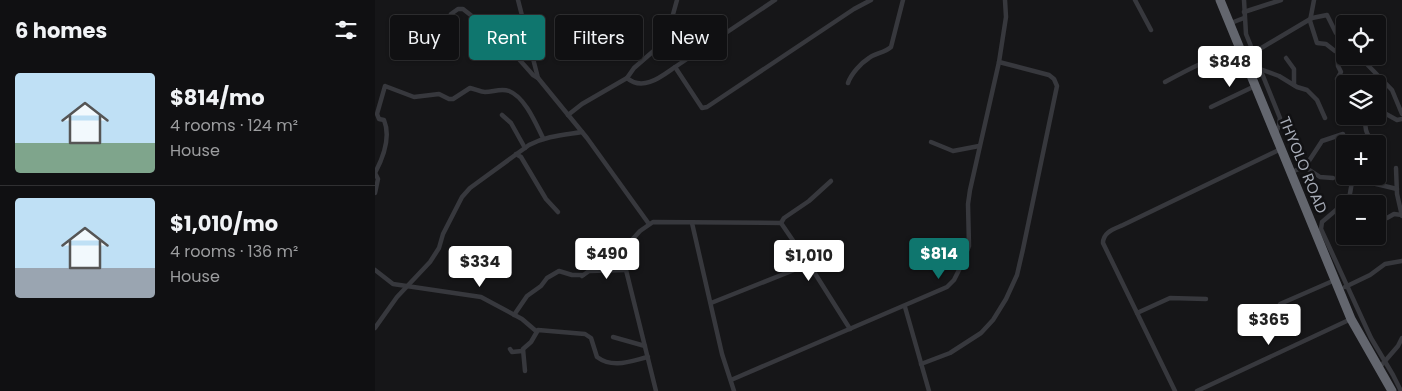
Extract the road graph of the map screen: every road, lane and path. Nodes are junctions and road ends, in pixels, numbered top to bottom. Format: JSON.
{"nodes":[{"id":1,"x":518,"y":0,"type":"edge"},
{"id":2,"x":677,"y":0,"type":"edge"},
{"id":3,"x":775,"y":0,"type":"edge"},
{"id":4,"x":871,"y":0,"type":"edge"},
{"id":5,"x":903,"y":0,"type":"edge"},
{"id":6,"x":1005,"y":0,"type":"edge"},
{"id":7,"x":1135,"y":0,"type":"edge"},
{"id":8,"x":1220,"y":0,"type":"edge"},
{"id":9,"x":1244,"y":0,"type":"edge"},
{"id":10,"x":1281,"y":0,"type":"edge"},
{"id":11,"x":1314,"y":0,"type":"edge"},
{"id":12,"x":1244,"y":12,"type":"junction"},
{"id":13,"x":451,"y":14,"type":"dead end"},
{"id":14,"x":1244,"y":18,"type":"junction"},
{"id":15,"x":1310,"y":21,"type":"junction"},
{"id":16,"x":1231,"y":23,"type":"junction"},
{"id":17,"x":1151,"y":30,"type":"dead end"},
{"id":18,"x":1336,"y":33,"type":"edge"},
{"id":19,"x":1241,"y":48,"type":"junction"},
{"id":20,"x":1336,"y":50,"type":"edge"},
{"id":21,"x":1253,"y":53,"type":"junction"},
{"id":22,"x":1286,"y":58,"type":"dead end"},
{"id":23,"x":999,"y":62,"type":"junction"},
{"id":24,"x":1368,"y":65,"type":"edge"},
{"id":25,"x":675,"y":67,"type":"junction"},
{"id":26,"x":1260,"y":69,"type":"junction"},
{"id":27,"x":538,"y":78,"type":"junction"},
{"id":28,"x":627,"y":78,"type":"junction"},
{"id":29,"x":1165,"y":82,"type":"dead end"},
{"id":30,"x":848,"y":83,"type":"dead end"},
{"id":31,"x":1294,"y":85,"type":"junction"},
{"id":32,"x":1257,"y":86,"type":"junction"},
{"id":33,"x":1211,"y":107,"type":"dead end"},
{"id":34,"x":1386,"y":114,"type":"edge"},
{"id":35,"x":1402,"y":114,"type":"edge"},
{"id":36,"x":502,"y":115,"type":"dead end"},
{"id":37,"x":568,"y":115,"type":"junction"},
{"id":38,"x":1325,"y":118,"type":"dead end"},
{"id":39,"x":1402,"y":119,"type":"edge"},
{"id":40,"x":1365,"y":125,"type":"edge"},
{"id":41,"x":582,"y":132,"type":"junction"},
{"id":42,"x":1275,"y":132,"type":"junction"},
{"id":43,"x":1343,"y":134,"type":"dead end"},
{"id":44,"x":1368,"y":135,"type":"edge"},
{"id":45,"x":543,"y":138,"type":"junction"},
{"id":46,"x":931,"y":142,"type":"dead end"},
{"id":47,"x":979,"y":146,"type":"junction"},
{"id":48,"x":525,"y":148,"type":"junction"},
{"id":49,"x":1282,"y":148,"type":"junction"},
{"id":50,"x":517,"y":154,"type":"junction"},
{"id":51,"x":1305,"y":167,"type":"junction"},
{"id":52,"x":1395,"y":168,"type":"dead end"},
{"id":53,"x":1291,"y":172,"type":"junction"},
{"id":54,"x":1333,"y":178,"type":"dead end"},
{"id":55,"x":831,"y":181,"type":"dead end"},
{"id":56,"x":1351,"y":185,"type":"edge"},
{"id":57,"x":1382,"y":185,"type":"edge"},
{"id":58,"x":1397,"y":188,"type":"junction"},
{"id":59,"x":375,"y":193,"type":"edge"},
{"id":60,"x":559,"y":212,"type":"dead end"},
{"id":61,"x":1402,"y":216,"type":"edge"},
{"id":62,"x":1387,"y":218,"type":"dead end"},
{"id":63,"x":691,"y":223,"type":"junction"},
{"id":64,"x":781,"y":223,"type":"junction"},
{"id":65,"x":649,"y":224,"type":"junction"},
{"id":66,"x":1323,"y":243,"type":"junction"},
{"id":67,"x":1402,"y":261,"type":"edge"},
{"id":68,"x":809,"y":264,"type":"junction"},
{"id":69,"x":375,"y":270,"type":"edge"},
{"id":70,"x":626,"y":270,"type":"junction"},
{"id":71,"x":1336,"y":275,"type":"junction"},
{"id":72,"x":407,"y":286,"type":"junction"},
{"id":73,"x":1343,"y":288,"type":"junction"},
{"id":74,"x":1206,"y":299,"type":"dead end"},
{"id":75,"x":711,"y":303,"type":"junction"},
{"id":76,"x":1280,"y":304,"type":"dead end"},
{"id":77,"x":905,"y":307,"type":"junction"},
{"id":78,"x":1137,"y":313,"type":"junction"},
{"id":79,"x":514,"y":315,"type":"junction"},
{"id":80,"x":1351,"y":319,"type":"junction"},
{"id":81,"x":376,"y":325,"type":"edge"},
{"id":82,"x":850,"y":329,"type":"junction"},
{"id":83,"x":536,"y":331,"type":"junction"},
{"id":84,"x":613,"y":337,"type":"dead end"},
{"id":85,"x":1402,"y":338,"type":"edge"},
{"id":86,"x":645,"y":346,"type":"junction"},
{"id":87,"x":510,"y":349,"type":"dead end"},
{"id":88,"x":522,"y":351,"type":"junction"},
{"id":89,"x":648,"y":357,"type":"junction"},
{"id":90,"x":921,"y":364,"type":"junction"},
{"id":91,"x":1381,"y":364,"type":"junction"},
{"id":92,"x":525,"y":371,"type":"dead end"},
{"id":93,"x":731,"y":380,"type":"junction"},
{"id":94,"x":656,"y":391,"type":"edge"},
{"id":95,"x":734,"y":391,"type":"edge"},
{"id":96,"x":929,"y":391,"type":"edge"},
{"id":97,"x":1175,"y":391,"type":"edge"},
{"id":98,"x":1197,"y":391,"type":"edge"},
{"id":99,"x":1392,"y":391,"type":"edge"},
{"id":100,"x":1401,"y":391,"type":"edge"}],
"edges":[{"from":1,"to":27,"type":"street"},
{"from":2,"to":28,"type":"street"},
{"from":3,"to":25,"type":"street"},
{"from":4,"to":25,"type":"street"},
{"from":5,"to":30,"type":"street"},
{"from":6,"to":23,"type":"street"},
{"from":7,"to":17,"type":"street"},
{"from":8,"to":16,"type":"highway","name":"THYOLO ROAD"},
{"from":9,"to":12,"type":"street"},
{"from":10,"to":12,"type":"street"},
{"from":11,"to":15,"type":"street"},
{"from":12,"to":14,"type":"street"},
{"from":13,"to":27,"type":"street"},
{"from":14,"to":16,"type":"street"},
{"from":14,"to":21,"type":"street"},
{"from":15,"to":18,"type":"street"},
{"from":15,"to":20,"type":"street"},
{"from":15,"to":21,"type":"street"},
{"from":16,"to":19,"type":"highway","name":"THYOLO ROAD"},
{"from":19,"to":29,"type":"street"},
{"from":19,"to":32,"type":"highway","name":"THYOLO ROAD"},
{"from":21,"to":26,"type":"street"},
{"from":22,"to":31,"type":"street"},
{"from":23,"to":47,"type":"street"},
{"from":23,"to":90,"type":"street"},
{"from":24,"to":35,"type":"street"},
{"from":25,"to":28,"type":"street"},
{"from":26,"to":31,"type":"street"},
{"from":26,"to":42,"type":"street"},
{"from":27,"to":37,"type":"street"},
{"from":28,"to":37,"type":"street"},
{"from":31,"to":38,"type":"street"},
{"from":32,"to":33,"type":"street"},
{"from":32,"to":42,"type":"highway","name":"THYOLO ROAD"},
{"from":34,"to":39,"type":"street"},
{"from":36,"to":48,"type":"street"},
{"from":37,"to":41,"type":"street"},
{"from":40,"to":44,"type":"street"},
{"from":41,"to":45,"type":"street"},
{"from":41,"to":65,"type":"street"},
{"from":42,"to":49,"type":"highway","name":"THYOLO ROAD"},
{"from":43,"to":51,"type":"street"},
{"from":45,"to":48,"type":"street"},
{"from":45,"to":59,"type":"street"},
{"from":46,"to":47,"type":"street"},
{"from":47,"to":77,"type":"street"},
{"from":48,"to":50,"type":"street"},
{"from":49,"to":53,"type":"highway","name":"THYOLO ROAD"},
{"from":49,"to":78,"type":"street"},
{"from":50,"to":60,"type":"street"},
{"from":50,"to":72,"type":"street"},
{"from":51,"to":53,"type":"street"},
{"from":51,"to":54,"type":"street"},
{"from":52,"to":58,"type":"street"},
{"from":53,"to":66,"type":"highway","name":"THYOLO ROAD"},
{"from":55,"to":64,"type":"street"},
{"from":56,"to":66,"type":"street"},
{"from":57,"to":58,"type":"street"},
{"from":58,"to":61,"type":"street"},
{"from":61,"to":62,"type":"street"},
{"from":63,"to":64,"type":"street"},
{"from":63,"to":65,"type":"street"},
{"from":63,"to":75,"type":"street"},
{"from":64,"to":68,"type":"street"},
{"from":65,"to":70,"type":"street"},
{"from":66,"to":71,"type":"highway","name":"THYOLO ROAD"},
{"from":67,"to":73,"type":"street"},
{"from":68,"to":75,"type":"street"},
{"from":68,"to":82,"type":"street"},
{"from":69,"to":72,"type":"street"},
{"from":70,"to":79,"type":"street"},
{"from":70,"to":86,"type":"street"},
{"from":71,"to":73,"type":"highway","name":"THYOLO ROAD"},
{"from":71,"to":76,"type":"street"},
{"from":72,"to":79,"type":"street"},
{"from":72,"to":81,"type":"street"},
{"from":73,"to":80,"type":"highway","name":"THYOLO ROAD"},
{"from":73,"to":91,"type":"street"},
{"from":74,"to":78,"type":"street"},
{"from":75,"to":93,"type":"street"},
{"from":77,"to":82,"type":"street"},
{"from":77,"to":90,"type":"street"},
{"from":78,"to":97,"type":"street"},
{"from":79,"to":83,"type":"street"},
{"from":80,"to":91,"type":"highway","name":"THYOLO ROAD"},
{"from":80,"to":98,"type":"street"},
{"from":82,"to":93,"type":"street"},
{"from":83,"to":88,"type":"street"},
{"from":83,"to":89,"type":"street"},
{"from":84,"to":86,"type":"street"},
{"from":85,"to":91,"type":"street"},
{"from":86,"to":89,"type":"street"},
{"from":87,"to":88,"type":"street"},
{"from":88,"to":92,"type":"street"},
{"from":89,"to":94,"type":"street"},
{"from":90,"to":96,"type":"street"},
{"from":91,"to":99,"type":"highway","name":"THYOLO ROAD"},
{"from":91,"to":100,"type":"street"},
{"from":93,"to":95,"type":"street"}]}
